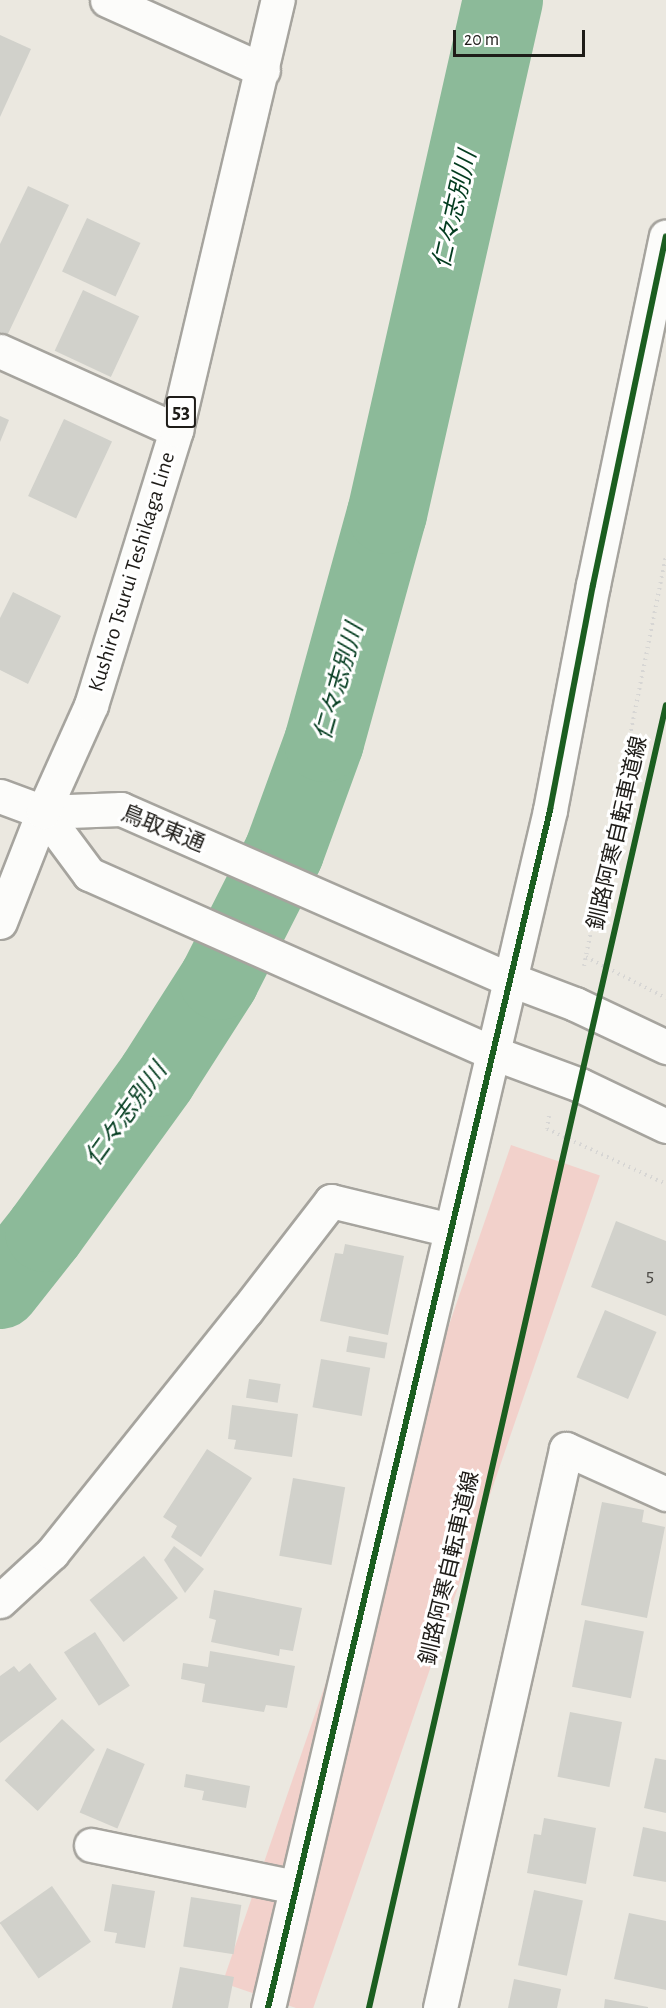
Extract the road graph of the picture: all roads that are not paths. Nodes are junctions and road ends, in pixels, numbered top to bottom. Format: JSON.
{"nodes":[{"id":1,"x":106,"y":0,"type":"edge"},
{"id":2,"x":278,"y":0,"type":"edge"},
{"id":3,"x":263,"y":70,"type":"junction"},
{"id":4,"x":666,"y":237,"type":"edge"},
{"id":5,"x":0,"y":351,"type":"edge"},
{"id":6,"x":176,"y":430,"type":"junction"},
{"id":7,"x":0,"y":796,"type":"edge"},
{"id":8,"x":43,"y":812,"type":"junction"},
{"id":9,"x":0,"y":922,"type":"edge"},
{"id":10,"x":509,"y":979,"type":"junction"},
{"id":11,"x":666,"y":1047,"type":"edge"},
{"id":12,"x":491,"y":1052,"type":"junction"},
{"id":13,"x":666,"y":1126,"type":"edge"},
{"id":14,"x":451,"y":1230,"type":"junction"},
{"id":15,"x":666,"y":1494,"type":"edge"},
{"id":16,"x":0,"y":1601,"type":"edge"},
{"id":17,"x":91,"y":1845,"type":"dead end"},
{"id":18,"x":296,"y":1887,"type":"junction"},
{"id":19,"x":268,"y":2008,"type":"edge"},
{"id":20,"x":440,"y":2008,"type":"edge"}],
"edges":[{"from":1,"to":3,"type":"street"},
{"from":2,"to":3,"type":"street","name":"Kushiro Tsurui Teshikaga Line","number":"53"},
{"from":3,"to":6,"type":"street","name":"Kushiro Tsurui Teshikaga Line","number":"53"},
{"from":4,"to":10,"type":"street"},
{"from":5,"to":6,"type":"street"},
{"from":6,"to":8,"type":"street","name":"Kushiro Tsurui Teshikaga Line","number":"53"},
{"from":7,"to":8,"type":"street"},
{"from":8,"to":9,"type":"street","name":"Kushiro Tsurui Teshikaga Line"},
{"from":8,"to":10,"type":"street","name":"鳥取東通"},
{"from":8,"to":12,"type":"street"},
{"from":10,"to":11,"type":"street","name":"鳥取東通"},
{"from":10,"to":12,"type":"street"},
{"from":12,"to":13,"type":"street"},
{"from":12,"to":14,"type":"street"},
{"from":14,"to":16,"type":"street"},
{"from":14,"to":18,"type":"street"},
{"from":15,"to":20,"type":"street"},
{"from":17,"to":18,"type":"street"},
{"from":18,"to":19,"type":"street"}]}
